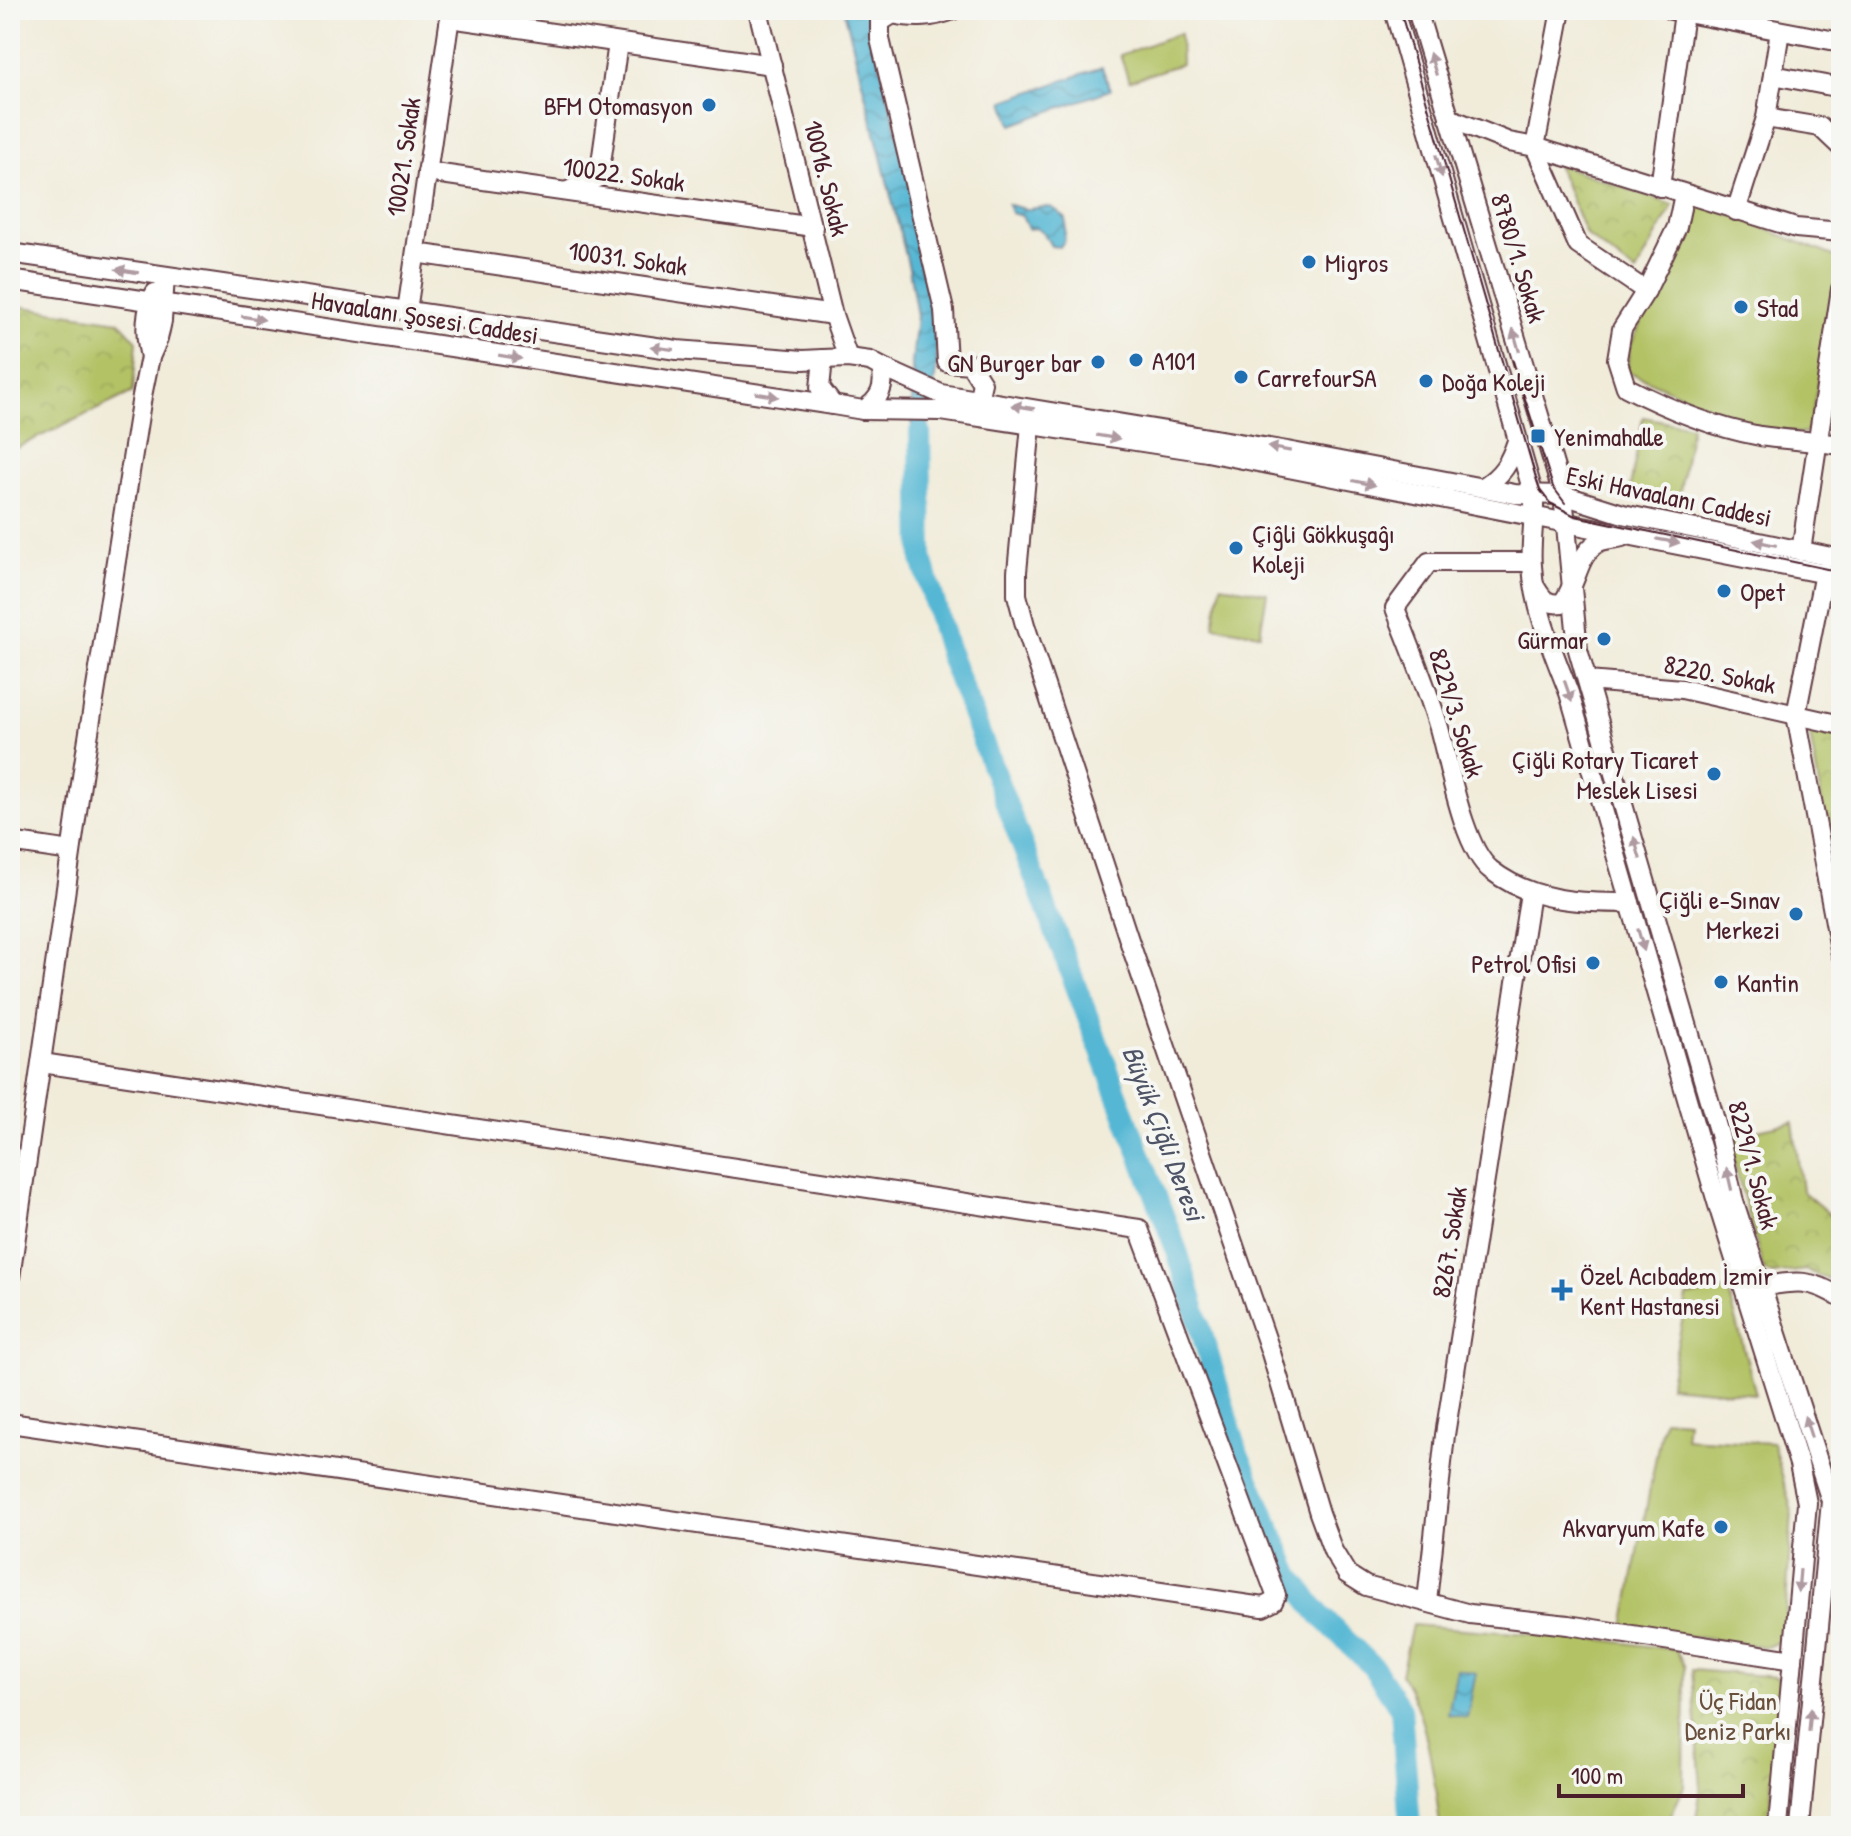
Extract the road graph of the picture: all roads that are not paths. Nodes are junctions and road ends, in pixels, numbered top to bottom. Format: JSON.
{"nodes":[{"id":1,"x":758,"y":10,"type":"edge"},
{"id":2,"x":953,"y":10,"type":"edge"},
{"id":3,"x":1394,"y":10,"type":"edge"},
{"id":4,"x":1417,"y":10,"type":"edge"},
{"id":5,"x":1561,"y":10,"type":"edge"},
{"id":6,"x":1685,"y":12,"type":"edge"},
{"id":7,"x":450,"y":14,"type":"edge"},
{"id":8,"x":1780,"y":31,"type":"junction"},
{"id":9,"x":1840,"y":40,"type":"edge"},
{"id":10,"x":618,"y":43,"type":"junction"},
{"id":11,"x":772,"y":65,"type":"junction"},
{"id":12,"x":1773,"y":75,"type":"junction"},
{"id":13,"x":1841,"y":88,"type":"edge"},
{"id":14,"x":1449,"y":118,"type":"junction"},
{"id":15,"x":1766,"y":118,"type":"junction"},
{"id":16,"x":1535,"y":147,"type":"junction"},
{"id":17,"x":1841,"y":147,"type":"edge"},
{"id":18,"x":427,"y":172,"type":"junction"},
{"id":19,"x":1660,"y":187,"type":"junction"},
{"id":20,"x":567,"y":192,"type":"junction"},
{"id":21,"x":1684,"y":194,"type":"junction"},
{"id":22,"x":1736,"y":211,"type":"junction"},
{"id":23,"x":813,"y":227,"type":"junction"},
{"id":24,"x":1840,"y":235,"type":"edge"},
{"id":25,"x":10,"y":253,"type":"edge"},
{"id":26,"x":416,"y":253,"type":"junction"},
{"id":27,"x":165,"y":277,"type":"junction"},
{"id":28,"x":10,"y":280,"type":"edge"},
{"id":29,"x":1841,"y":289,"type":"edge"},
{"id":30,"x":1646,"y":291,"type":"junction"},
{"id":31,"x":114,"y":295,"type":"junction"},
{"id":32,"x":157,"y":302,"type":"junction"},
{"id":33,"x":208,"y":311,"type":"junction"},
{"id":34,"x":407,"y":311,"type":"junction"},
{"id":35,"x":833,"y":315,"type":"junction"},
{"id":36,"x":1838,"y":325,"type":"edge"},
{"id":37,"x":151,"y":345,"type":"junction"},
{"id":38,"x":848,"y":358,"type":"junction"},
{"id":39,"x":823,"y":359,"type":"junction"},
{"id":40,"x":947,"y":362,"type":"junction"},
{"id":41,"x":881,"y":367,"type":"junction"},
{"id":42,"x":943,"y":400,"type":"junction"},
{"id":43,"x":978,"y":400,"type":"junction"},
{"id":44,"x":833,"y":405,"type":"junction"},
{"id":45,"x":863,"y":410,"type":"junction"},
{"id":46,"x":963,"y":415,"type":"junction"},
{"id":47,"x":1031,"y":425,"type":"junction"},
{"id":48,"x":1517,"y":441,"type":"junction"},
{"id":49,"x":1818,"y":441,"type":"junction"},
{"id":50,"x":1841,"y":445,"type":"edge"},
{"id":51,"x":1483,"y":487,"type":"junction"},
{"id":52,"x":1563,"y":495,"type":"junction"},
{"id":53,"x":1534,"y":496,"type":"junction"},
{"id":54,"x":1535,"y":518,"type":"junction"},
{"id":55,"x":1564,"y":522,"type":"junction"},
{"id":56,"x":1632,"y":535,"type":"junction"},
{"id":57,"x":1801,"y":551,"type":"junction"},
{"id":58,"x":1841,"y":559,"type":"edge"},
{"id":59,"x":1531,"y":562,"type":"junction"},
{"id":60,"x":1833,"y":575,"type":"edge"},
{"id":61,"x":1534,"y":586,"type":"junction"},
{"id":62,"x":1571,"y":593,"type":"junction"},
{"id":63,"x":1588,"y":681,"type":"junction"},
{"id":64,"x":1796,"y":715,"type":"junction"},
{"id":65,"x":1841,"y":725,"type":"edge"},
{"id":66,"x":10,"y":842,"type":"edge"},
{"id":67,"x":71,"y":851,"type":"junction"},
{"id":68,"x":1530,"y":893,"type":"junction"},
{"id":69,"x":1630,"y":903,"type":"junction"},
{"id":70,"x":1841,"y":954,"type":"edge"},
{"id":71,"x":42,"y":1063,"type":"junction"},
{"id":72,"x":16,"y":1210,"type":"edge"},
{"id":73,"x":10,"y":1278,"type":"edge"},
{"id":74,"x":1761,"y":1287,"type":"junction"},
{"id":75,"x":1841,"y":1298,"type":"edge"},
{"id":76,"x":10,"y":1423,"type":"edge"},
{"id":77,"x":1836,"y":1501,"type":"edge"},
{"id":78,"x":1807,"y":1503,"type":"junction"},
{"id":79,"x":1427,"y":1601,"type":"junction"},
{"id":80,"x":1793,"y":1660,"type":"junction"},
{"id":81,"x":1778,"y":1826,"type":"edge"},
{"id":82,"x":1800,"y":1826,"type":"edge"}],
"edges":[{"from":1,"to":11,"type":"street","name":"10016. Sokak"},
{"from":2,"to":40,"type":"street"},
{"from":3,"to":48,"type":"street","name":"8229/1. Sokak","one_way":true},
{"from":14,"to":4,"type":"street","name":"8780/1. Sokak","one_way":true},
{"from":5,"to":16,"type":"street"},
{"from":6,"to":8,"type":"street"},
{"from":6,"to":19,"type":"street"},
{"from":7,"to":10,"type":"street"},
{"from":7,"to":18,"type":"street","name":"10021. Sokak"},
{"from":8,"to":9,"type":"street"},
{"from":8,"to":12,"type":"street"},
{"from":10,"to":11,"type":"street"},
{"from":10,"to":20,"type":"street"},
{"from":11,"to":23,"type":"street","name":"10016. Sokak"},
{"from":12,"to":13,"type":"street"},
{"from":12,"to":15,"type":"street"},
{"from":14,"to":16,"type":"street"},
{"from":52,"to":14,"type":"street","name":"8780/1. Sokak","one_way":true},
{"from":15,"to":17,"type":"street"},
{"from":15,"to":22,"type":"street"},
{"from":16,"to":19,"type":"street"},
{"from":16,"to":30,"type":"street"},
{"from":18,"to":20,"type":"street","name":"10022. Sokak"},
{"from":18,"to":26,"type":"street","name":"10021. Sokak"},
{"from":19,"to":21,"type":"street"},
{"from":20,"to":23,"type":"street","name":"10022. Sokak"},
{"from":21,"to":22,"type":"street"},
{"from":21,"to":30,"type":"street"},
{"from":22,"to":24,"type":"street"},
{"from":23,"to":35,"type":"street","name":"10016. Sokak"},
{"from":27,"to":25,"type":"street","name":"Havaalanı Şosesi Caddesi","one_way":true},
{"from":26,"to":34,"type":"street","name":"10021. Sokak"},
{"from":26,"to":35,"type":"street","name":"10031. Sokak"},
{"from":27,"to":32,"type":"street"},
{"from":27,"to":34,"type":"street","name":"Havaalanı Şosesi Caddesi"},
{"from":28,"to":31,"type":"street","name":"Havaalanı Şosesi Caddesi"},
{"from":29,"to":36,"type":"street"},
{"from":30,"to":49,"type":"street"},
{"from":31,"to":32,"type":"street","name":"Havaalanı Şosesi Caddesi"},
{"from":31,"to":37,"type":"street"},
{"from":32,"to":33,"type":"street","name":"Havaalanı Şosesi Caddesi"},
{"from":32,"to":37,"type":"street"},
{"from":33,"to":37,"type":"street"},
{"from":33,"to":44,"type":"street","name":"Havaalanı Şosesi Caddesi","one_way":true},
{"from":39,"to":34,"type":"street","name":"Havaalanı Şosesi Caddesi","one_way":true},
{"from":35,"to":38,"type":"street","name":"10016. Sokak"},
{"from":36,"to":49,"type":"street"},
{"from":37,"to":67,"type":"street"},
{"from":38,"to":39,"type":"street"},
{"from":38,"to":41,"type":"street"},
{"from":39,"to":44,"type":"street"},
{"from":40,"to":42,"type":"street"},
{"from":40,"to":43,"type":"street"},
{"from":41,"to":42,"type":"street"},
{"from":41,"to":45,"type":"street"},
{"from":42,"to":43,"type":"street","name":"Eski Havaalanı Caddesi"},
{"from":42,"to":45,"type":"street"},
{"from":42,"to":46,"type":"street","name":"Eski Havaalanı Caddesi"},
{"from":43,"to":46,"type":"street"},
{"from":51,"to":43,"type":"street","name":"Eski Havaalanı Caddesi","one_way":true},
{"from":44,"to":45,"type":"street"},
{"from":46,"to":47,"type":"street","name":"Eski Havaalanı Caddesi"},
{"from":47,"to":54,"type":"street","name":"Eski Havaalanı Caddesi","one_way":true},
{"from":47,"to":79,"type":"street"},
{"from":48,"to":51,"type":"street"},
{"from":48,"to":53,"type":"street","name":"8229/1. Sokak"},
{"from":49,"to":50,"type":"street"},
{"from":49,"to":57,"type":"street"},
{"from":51,"to":53,"type":"street","name":"Eski Havaalanı Caddesi"},
{"from":52,"to":53,"type":"street","name":"Eski Havaalanı Caddesi"},
{"from":52,"to":55,"type":"street","name":"8780/1. Sokak"},
{"from":57,"to":52,"type":"street","name":"Eski Havaalanı Caddesi","one_way":true},
{"from":53,"to":54,"type":"street","name":"8229/1. Sokak"},
{"from":54,"to":55,"type":"street","name":"Eski Havaalanı Caddesi"},
{"from":54,"to":59,"type":"street","name":"8229/1. Sokak"},
{"from":55,"to":56,"type":"street","name":"Eski Havaalanı Caddesi"},
{"from":55,"to":62,"type":"street","name":"8229/1. Sokak"},
{"from":56,"to":60,"type":"street","name":"Eski Havaalanı Caddesi","one_way":true},
{"from":56,"to":62,"type":"street"},
{"from":57,"to":58,"type":"street","name":"Eski Havaalanı Caddesi"},
{"from":59,"to":61,"type":"street","name":"8229/1. Sokak"},
{"from":59,"to":68,"type":"street","name":"8229/3. Sokak"},
{"from":60,"to":64,"type":"street"},
{"from":61,"to":62,"type":"street"},
{"from":61,"to":69,"type":"street","name":"8229/1. Sokak","one_way":true},
{"from":62,"to":63,"type":"street","name":"8229/1. Sokak"},
{"from":63,"to":64,"type":"street","name":"8220. Sokak"},
{"from":74,"to":63,"type":"street","name":"8229/1. Sokak","one_way":true},
{"from":64,"to":65,"type":"street","name":"8220. Sokak"},
{"from":64,"to":70,"type":"street"},
{"from":66,"to":67,"type":"street"},
{"from":67,"to":71,"type":"street"},
{"from":68,"to":69,"type":"street"},
{"from":68,"to":79,"type":"street","name":"8267. Sokak"},
{"from":69,"to":78,"type":"street","name":"8229/1. Sokak","one_way":true},
{"from":71,"to":72,"type":"street"},
{"from":71,"to":76,"type":"street"},
{"from":72,"to":73,"type":"street"},
{"from":74,"to":75,"type":"street"},
{"from":77,"to":74,"type":"street","name":"8229/1. Sokak","one_way":true},
{"from":77,"to":78,"type":"street"},
{"from":82,"to":77,"type":"street","name":"8229/1. Sokak","one_way":true},
{"from":78,"to":80,"type":"street","name":"8229/1. Sokak","one_way":true},
{"from":79,"to":80,"type":"street"},
{"from":80,"to":81,"type":"street","name":"8229/1. Sokak"}]}
